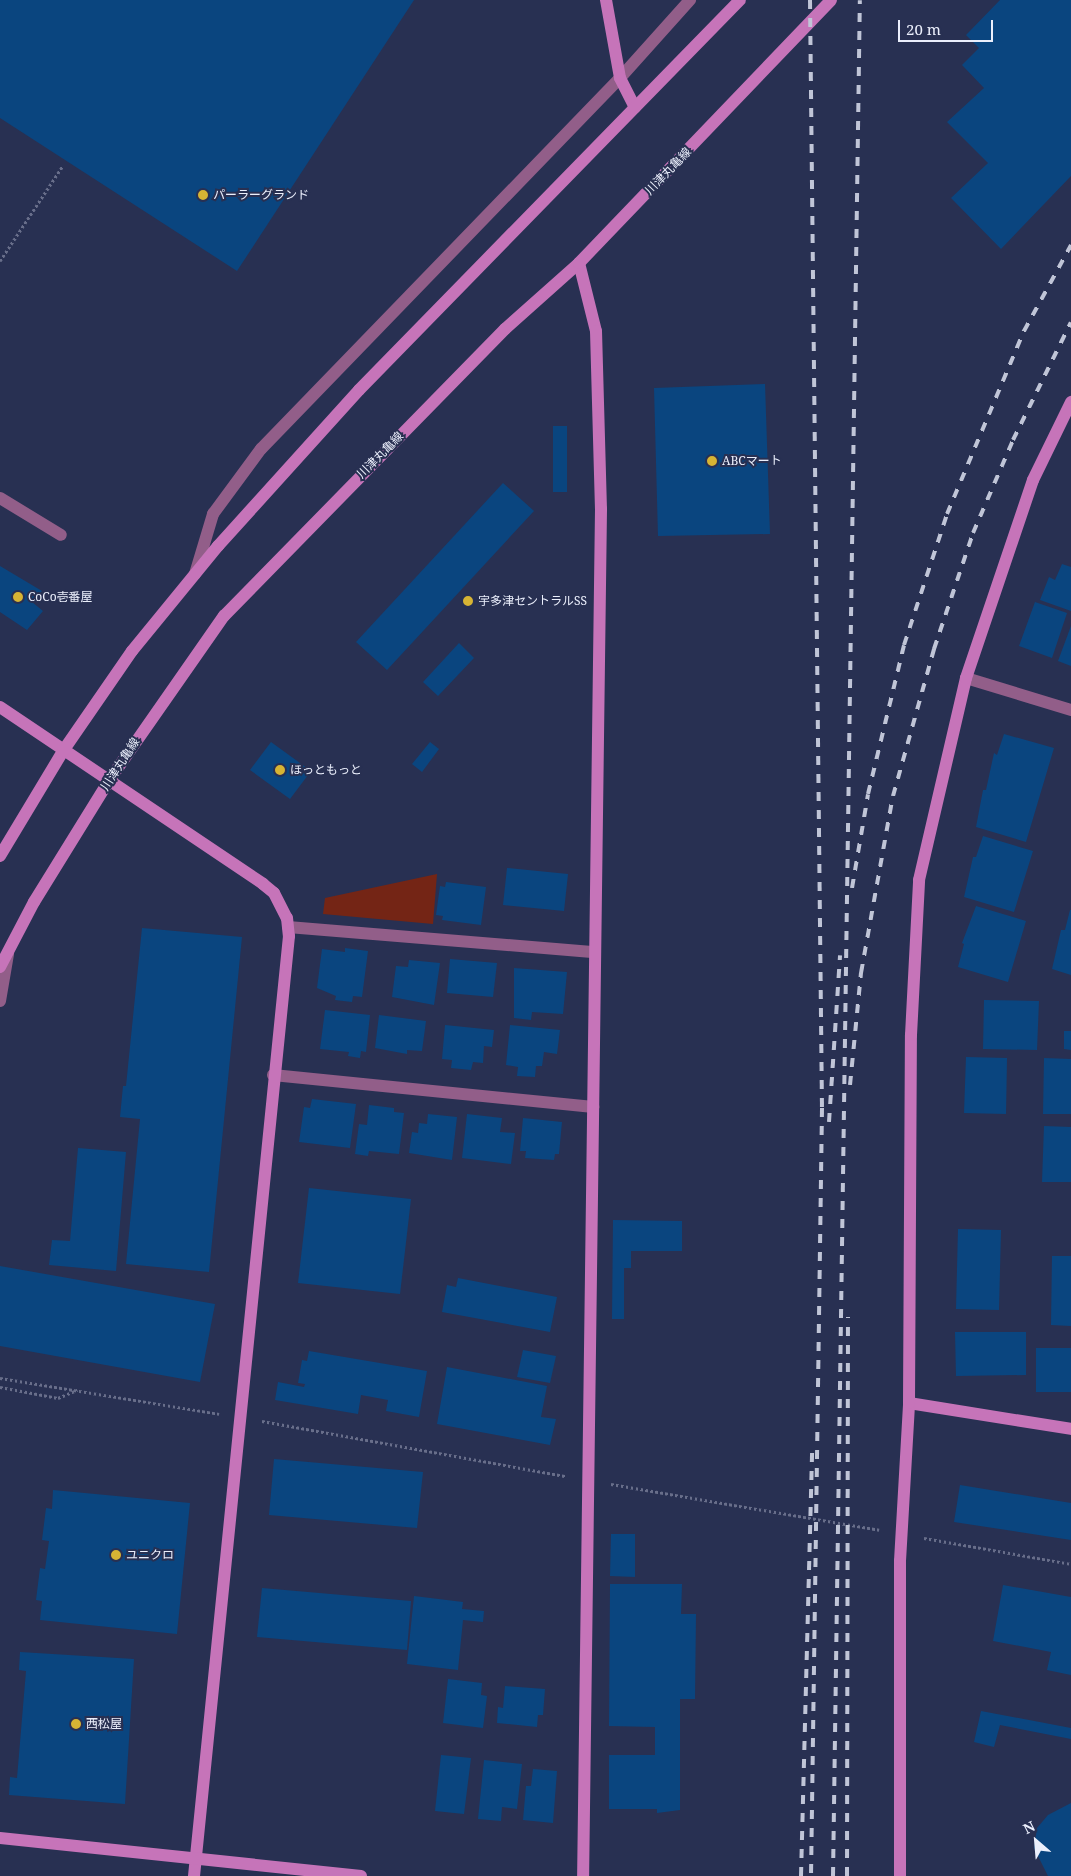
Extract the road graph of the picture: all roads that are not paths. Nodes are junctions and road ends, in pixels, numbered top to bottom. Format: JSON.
{"nodes":[{"id":1,"x":606,"y":0,"type":"edge"},
{"id":2,"x":690,"y":0,"type":"edge"},
{"id":3,"x":740,"y":0,"type":"edge"},
{"id":4,"x":831,"y":0,"type":"edge"},
{"id":5,"x":620,"y":78,"type":"junction"},
{"id":6,"x":635,"y":107,"type":"junction"},
{"id":7,"x":579,"y":263,"type":"junction"},
{"id":8,"x":1071,"y":402,"type":"edge"},
{"id":9,"x":0,"y":498,"type":"edge"},
{"id":10,"x":61,"y":536,"type":"dead end"},
{"id":11,"x":195,"y":574,"type":"junction"},
{"id":12,"x":966,"y":678,"type":"junction"},
{"id":13,"x":0,"y":707,"type":"edge"},
{"id":14,"x":1071,"y":710,"type":"edge"},
{"id":15,"x":63,"y":751,"type":"junction"},
{"id":16,"x":108,"y":782,"type":"junction"},
{"id":17,"x":0,"y":856,"type":"edge"},
{"id":18,"x":288,"y":927,"type":"junction"},
{"id":19,"x":8,"y":952,"type":"junction"},
{"id":20,"x":595,"y":952,"type":"junction"},
{"id":21,"x":0,"y":967,"type":"edge"},
{"id":22,"x":0,"y":1001,"type":"edge"},
{"id":23,"x":273,"y":1075,"type":"junction"},
{"id":24,"x":593,"y":1107,"type":"junction"},
{"id":25,"x":909,"y":1403,"type":"junction"},
{"id":26,"x":1071,"y":1429,"type":"edge"},
{"id":27,"x":0,"y":1838,"type":"edge"},
{"id":28,"x":196,"y":1859,"type":"junction"},
{"id":29,"x":194,"y":1876,"type":"edge"},
{"id":30,"x":361,"y":1876,"type":"edge"},
{"id":31,"x":582,"y":1876,"type":"edge"},
{"id":32,"x":900,"y":1876,"type":"edge"}],
"edges":[{"from":1,"to":5,"type":"street"},
{"from":2,"to":5,"type":"street"},
{"from":3,"to":6,"type":"street"},
{"from":4,"to":7,"type":"street","name":"川津丸亀線"},
{"from":5,"to":6,"type":"street"},
{"from":5,"to":11,"type":"street"},
{"from":6,"to":11,"type":"street"},
{"from":7,"to":16,"type":"street","name":"川津丸亀線"},
{"from":7,"to":20,"type":"street"},
{"from":8,"to":12,"type":"street"},
{"from":9,"to":10,"type":"street"},
{"from":11,"to":15,"type":"street"},
{"from":12,"to":14,"type":"street"},
{"from":12,"to":25,"type":"street"},
{"from":13,"to":15,"type":"street"},
{"from":15,"to":16,"type":"street"},
{"from":15,"to":17,"type":"street"},
{"from":16,"to":18,"type":"street"},
{"from":16,"to":19,"type":"street","name":"川津丸亀線"},
{"from":18,"to":20,"type":"street"},
{"from":18,"to":23,"type":"street"},
{"from":19,"to":21,"type":"street","name":"川津丸亀線"},
{"from":19,"to":22,"type":"street"},
{"from":20,"to":24,"type":"street"},
{"from":23,"to":24,"type":"street"},
{"from":23,"to":28,"type":"street"},
{"from":24,"to":31,"type":"street"},
{"from":25,"to":26,"type":"street"},
{"from":25,"to":32,"type":"street"},
{"from":27,"to":28,"type":"street"},
{"from":28,"to":29,"type":"street"},
{"from":28,"to":30,"type":"street"}]}
